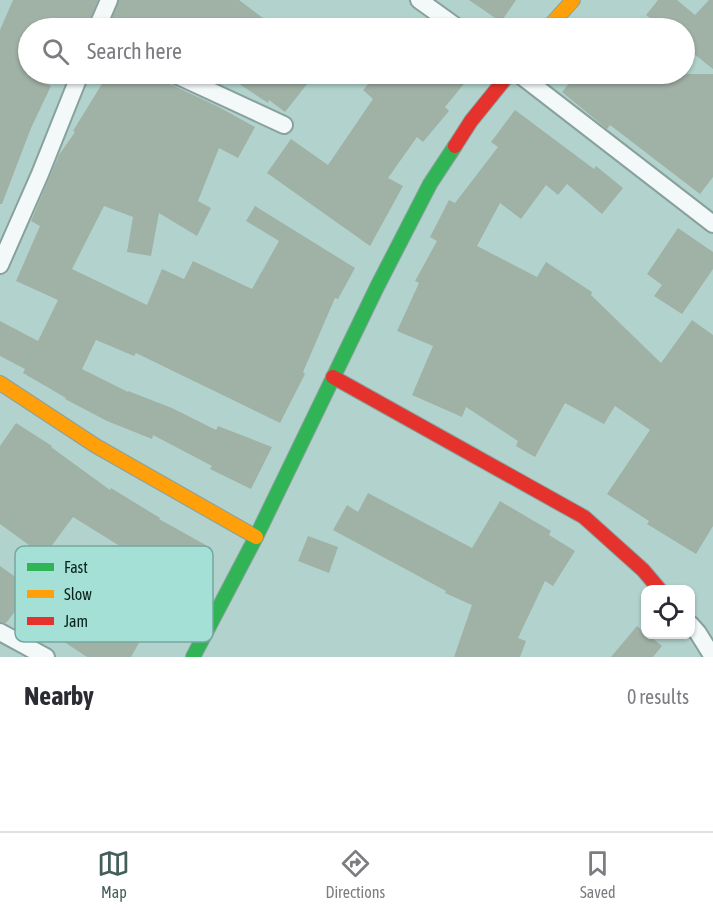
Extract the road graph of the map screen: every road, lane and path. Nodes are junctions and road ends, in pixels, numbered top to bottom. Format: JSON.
{"nodes":[{"id":1,"x":109,"y":0,"type":"edge"},
{"id":2,"x":418,"y":0,"type":"edge"},
{"id":3,"x":573,"y":0,"type":"edge"},
{"id":4,"x":101,"y":18,"type":"edge"},
{"id":5,"x":444,"y":18,"type":"edge"},
{"id":6,"x":557,"y":18,"type":"edge"},
{"id":7,"x":76,"y":84,"type":"edge"},
{"id":8,"x":196,"y":84,"type":"edge"},
{"id":9,"x":500,"y":84,"type":"edge"},
{"id":10,"x":532,"y":84,"type":"edge"},
{"id":11,"x":284,"y":125,"type":"dead end"},
{"id":12,"x":713,"y":225,"type":"edge"},
{"id":13,"x":0,"y":265,"type":"edge"},
{"id":14,"x":333,"y":377,"type":"junction"},
{"id":15,"x":0,"y":383,"type":"edge"},
{"id":16,"x":256,"y":537,"type":"junction"},
{"id":17,"x":656,"y":585,"type":"edge"},
{"id":18,"x":213,"y":619,"type":"edge"},
{"id":19,"x":695,"y":630,"type":"edge"},
{"id":20,"x":0,"y":632,"type":"edge"},
{"id":21,"x":15,"y":640,"type":"edge"},
{"id":22,"x":18,"y":642,"type":"edge"},
{"id":23,"x":201,"y":642,"type":"edge"},
{"id":24,"x":46,"y":657,"type":"edge"},
{"id":25,"x":193,"y":657,"type":"edge"},
{"id":26,"x":713,"y":657,"type":"edge"}],
"edges":[{"from":1,"to":4,"type":"street"},
{"from":2,"to":5,"type":"street"},
{"from":3,"to":6,"type":"street"},
{"from":7,"to":13,"type":"street"},
{"from":8,"to":11,"type":"street"},
{"from":9,"to":14,"type":"street"},
{"from":10,"to":12,"type":"street"},
{"from":14,"to":16,"type":"street"},
{"from":14,"to":17,"type":"street"},
{"from":15,"to":16,"type":"street"},
{"from":16,"to":18,"type":"street"},
{"from":19,"to":26,"type":"street"},
{"from":20,"to":21,"type":"street"},
{"from":22,"to":24,"type":"street"},
{"from":23,"to":25,"type":"street"}]}
